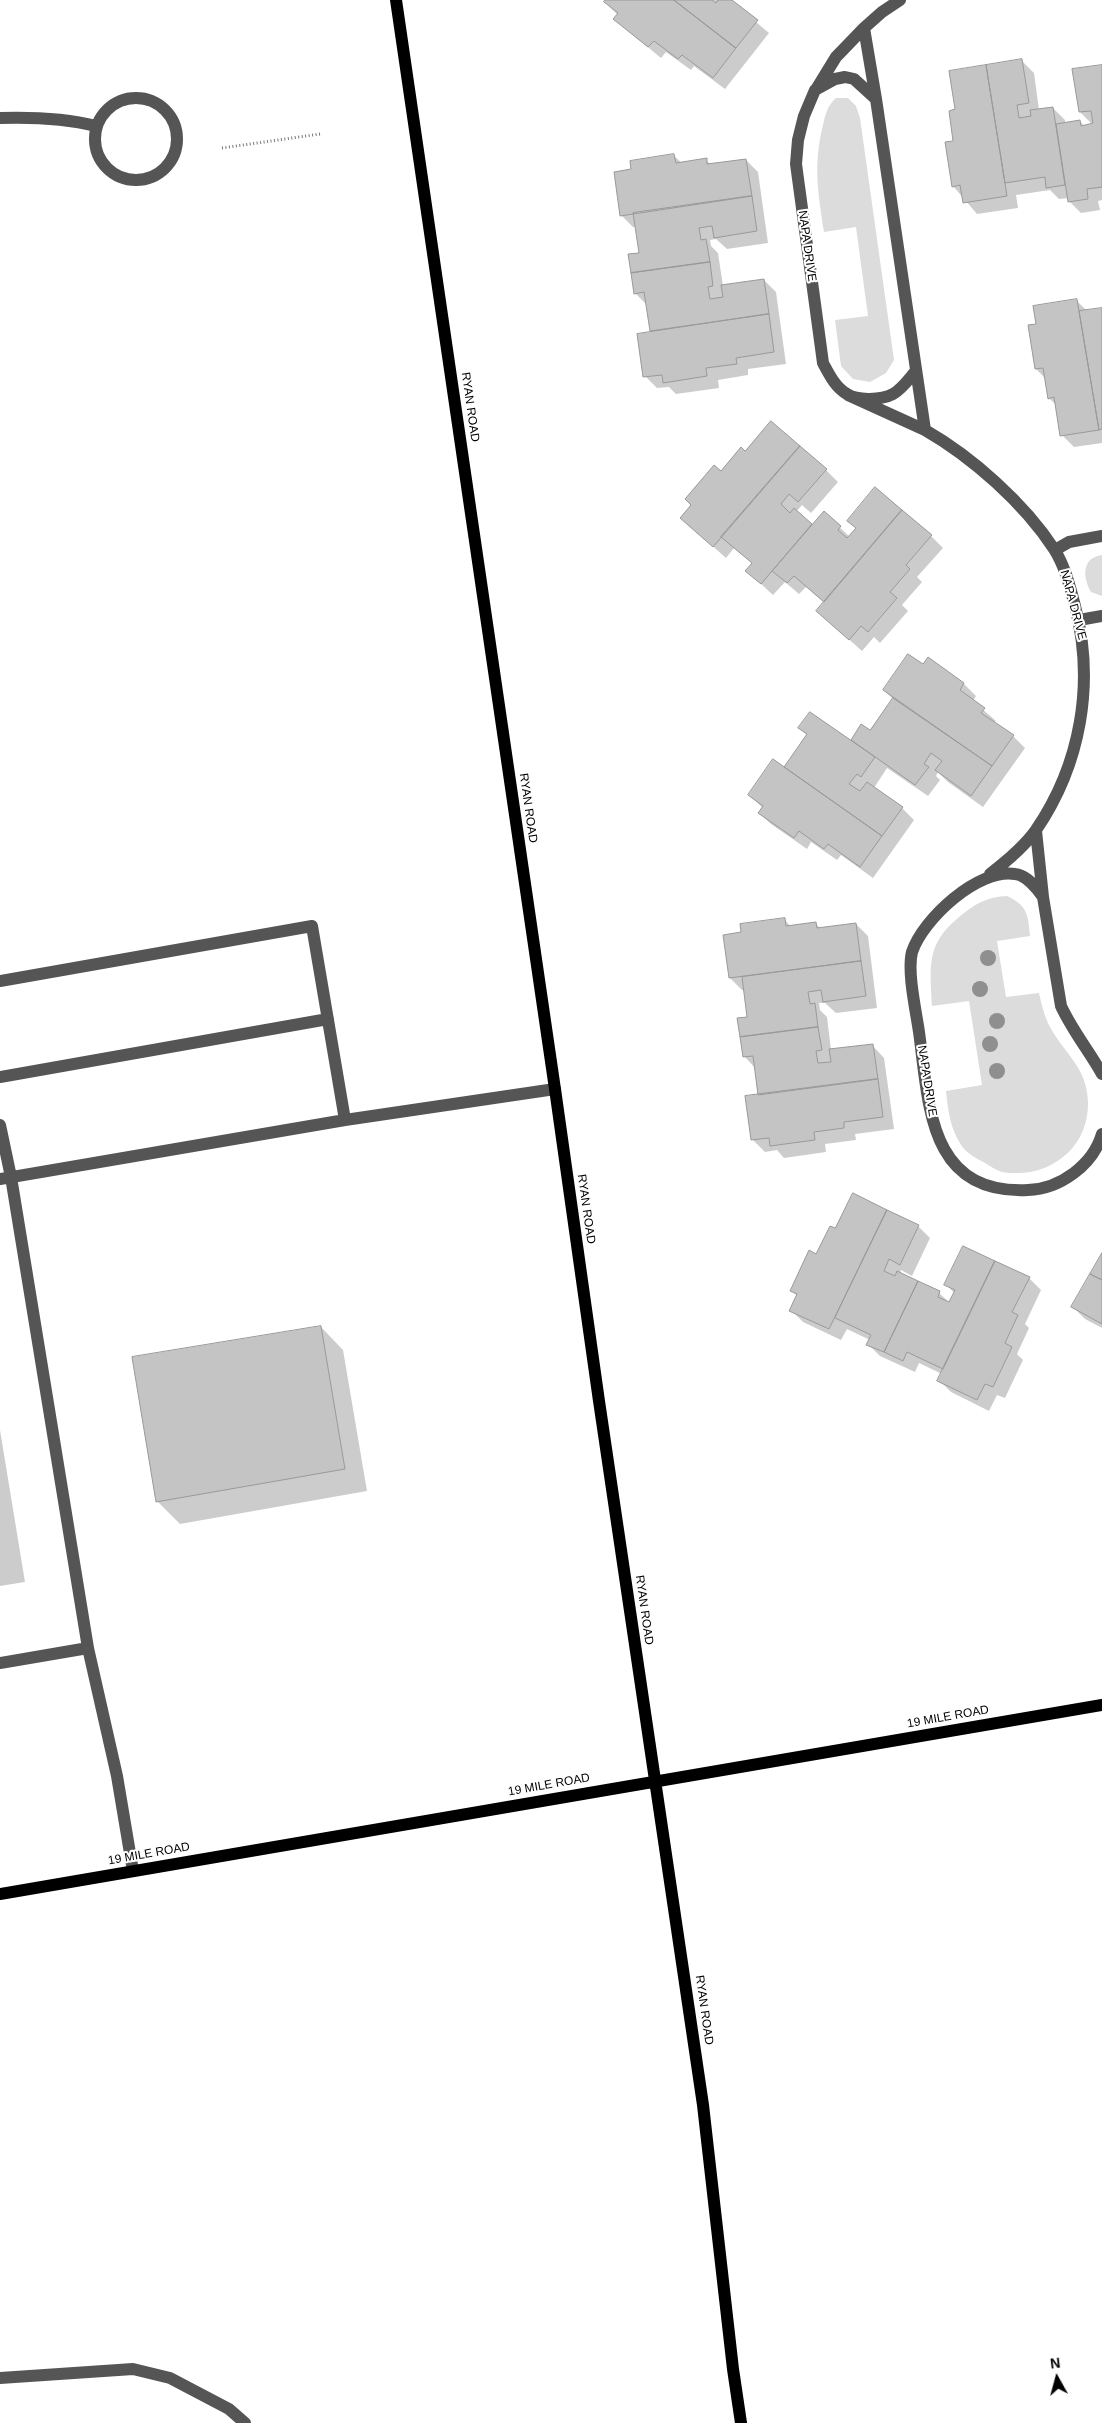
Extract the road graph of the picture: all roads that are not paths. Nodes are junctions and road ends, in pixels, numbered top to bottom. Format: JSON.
{"nodes":[{"id":1,"x":396,"y":0,"type":"edge"},
{"id":2,"x":900,"y":0,"type":"edge"},
{"id":3,"x":864,"y":28,"type":"junction"},
{"id":4,"x":815,"y":90,"type":"junction"},
{"id":5,"x":876,"y":98,"type":"junction"},
{"id":6,"x":0,"y":118,"type":"edge"},
{"id":7,"x":96,"y":126,"type":"junction"},
{"id":8,"x":915,"y":372,"type":"junction"},
{"id":9,"x":848,"y":395,"type":"junction"},
{"id":10,"x":924,"y":430,"type":"junction"},
{"id":11,"x":1102,"y":536,"type":"edge"},
{"id":12,"x":1055,"y":550,"type":"junction"},
{"id":13,"x":1102,"y":616,"type":"edge"},
{"id":14,"x":1079,"y":620,"type":"junction"},
{"id":15,"x":1036,"y":831,"type":"junction"},
{"id":16,"x":987,"y":877,"type":"junction"},
{"id":17,"x":1044,"y":897,"type":"junction"},
{"id":18,"x":0,"y":981,"type":"edge"},
{"id":19,"x":328,"y":1019,"type":"junction"},
{"id":20,"x":1102,"y":1074,"type":"edge"},
{"id":21,"x":0,"y":1077,"type":"edge"},
{"id":22,"x":555,"y":1089,"type":"junction"},
{"id":23,"x":345,"y":1120,"type":"junction"},
{"id":24,"x":0,"y":1125,"type":"edge"},
{"id":25,"x":1102,"y":1134,"type":"edge"},
{"id":26,"x":6,"y":1178,"type":"edge"},
{"id":27,"x":88,"y":1648,"type":"junction"},
{"id":28,"x":0,"y":1663,"type":"edge"},
{"id":29,"x":1102,"y":1705,"type":"edge"},
{"id":30,"x":656,"y":1780,"type":"junction"},
{"id":31,"x":133,"y":1871,"type":"junction"},
{"id":32,"x":0,"y":1894,"type":"edge"},
{"id":33,"x":0,"y":2378,"type":"edge"},
{"id":34,"x":241,"y":2419,"type":"edge"},
{"id":35,"x":741,"y":2423,"type":"edge"}],
"edges":[{"from":1,"to":22,"type":"main road","name":"RYAN ROAD"},
{"from":2,"to":3,"type":"street","name":"NAPA DRIVE"},
{"from":3,"to":4,"type":"street","name":"NAPA DRIVE"},
{"from":3,"to":5,"type":"street"},
{"from":4,"to":5,"type":"street"},
{"from":4,"to":9,"type":"street","name":"NAPA DRIVE"},
{"from":5,"to":8,"type":"street"},
{"from":6,"to":7,"type":"street"},
{"from":7,"to":7,"type":"street"},
{"from":8,"to":9,"type":"street"},
{"from":8,"to":10,"type":"street"},
{"from":9,"to":10,"type":"street","name":"NAPA DRIVE"},
{"from":10,"to":12,"type":"street","name":"NAPA DRIVE"},
{"from":11,"to":12,"type":"street"},
{"from":12,"to":14,"type":"street","name":"NAPA DRIVE"},
{"from":13,"to":14,"type":"street"},
{"from":14,"to":15,"type":"street","name":"NAPA DRIVE"},
{"from":15,"to":16,"type":"street","name":"NAPA DRIVE"},
{"from":15,"to":17,"type":"street"},
{"from":16,"to":17,"type":"street","name":"NAPA DRIVE"},
{"from":16,"to":25,"type":"street","name":"NAPA DRIVE"},
{"from":17,"to":20,"type":"street"},
{"from":18,"to":19,"type":"street"},
{"from":19,"to":21,"type":"street"},
{"from":19,"to":23,"type":"street"},
{"from":22,"to":23,"type":"street"},
{"from":22,"to":30,"type":"main road","name":"RYAN ROAD"},
{"from":23,"to":26,"type":"street"},
{"from":24,"to":26,"type":"street"},
{"from":26,"to":27,"type":"street"},
{"from":27,"to":28,"type":"street"},
{"from":27,"to":31,"type":"street"},
{"from":29,"to":30,"type":"main road","name":"19 MILE ROAD"},
{"from":30,"to":31,"type":"main road","name":"19 MILE ROAD"},
{"from":30,"to":35,"type":"main road","name":"RYAN ROAD"},
{"from":31,"to":32,"type":"main road","name":"19 MILE ROAD"},
{"from":33,"to":34,"type":"street"}]}
